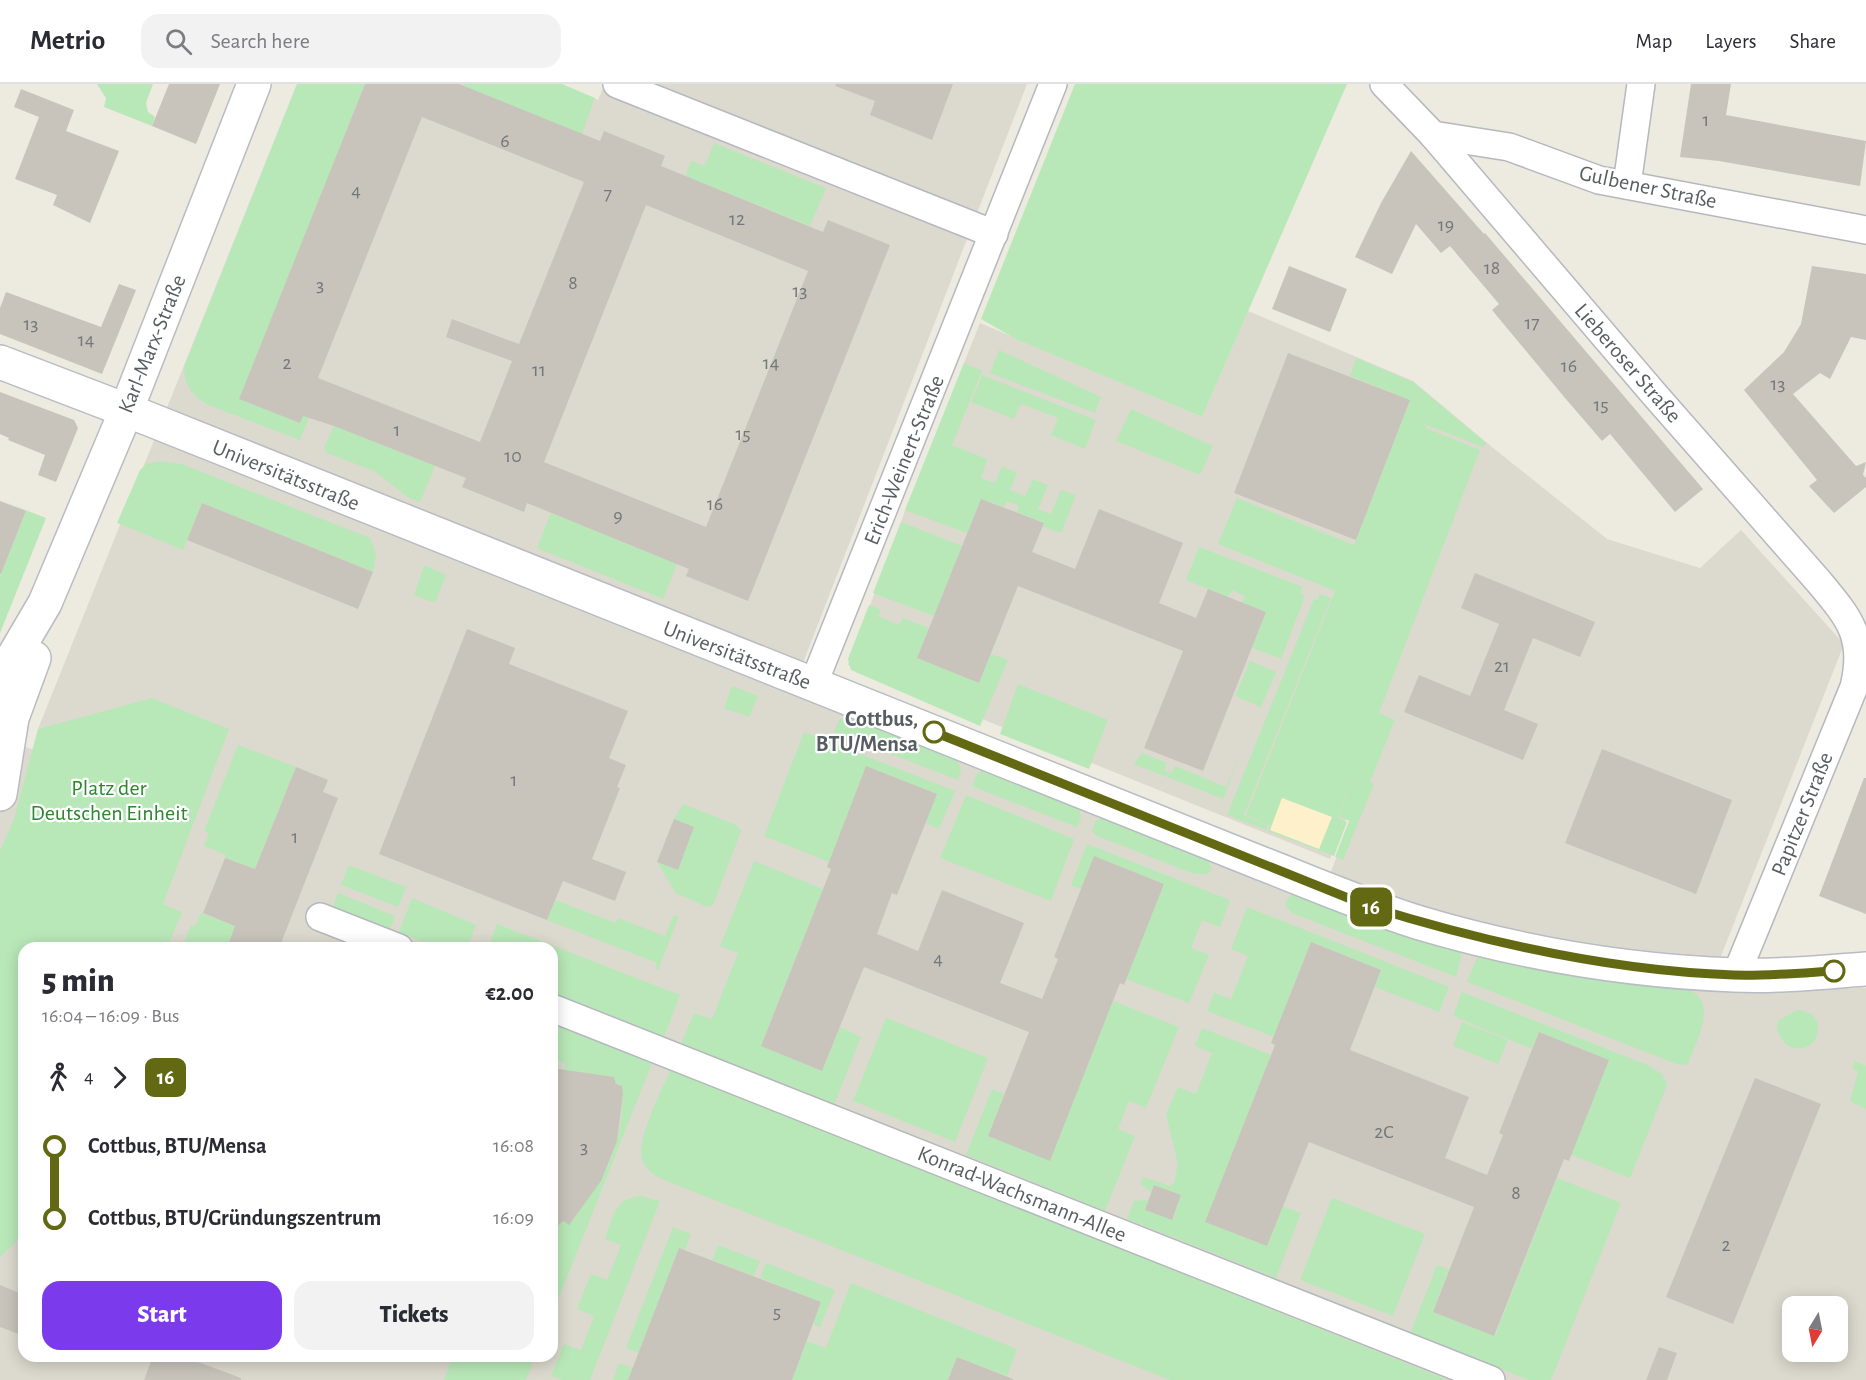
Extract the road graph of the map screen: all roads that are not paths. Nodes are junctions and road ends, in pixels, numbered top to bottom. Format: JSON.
{"nodes":[{"id":1,"x":254,"y":84,"type":"edge"},
{"id":2,"x":617,"y":84,"type":"edge"},
{"id":3,"x":1053,"y":84,"type":"edge"},
{"id":4,"x":1384,"y":84,"type":"edge"},
{"id":5,"x":1641,"y":84,"type":"edge"},
{"id":6,"x":1433,"y":135,"type":"junction"},
{"id":7,"x":1627,"y":185,"type":"junction"},
{"id":8,"x":1866,"y":230,"type":"edge"},
{"id":9,"x":994,"y":234,"type":"junction"},
{"id":10,"x":0,"y":362,"type":"edge"},
{"id":11,"x":126,"y":411,"type":"junction"},
{"id":12,"x":45,"y":603,"type":"junction"},
{"id":13,"x":1858,"y":650,"type":"joint"},
{"id":14,"x":813,"y":685,"type":"junction"},
{"id":15,"x":0,"y":687,"type":"edge"},
{"id":16,"x":0,"y":794,"type":"edge"},
{"id":17,"x":320,"y":917,"type":"dead end"},
{"id":18,"x":384,"y":942,"type":"edge"},
{"id":19,"x":1866,"y":969,"type":"edge"},
{"id":20,"x":1736,"y":975,"type":"junction"},
{"id":21,"x":558,"y":1010,"type":"edge"},
{"id":22,"x":1491,"y":1380,"type":"edge"}],
"edges":[{"from":1,"to":11,"type":"street","name":"Karl-Marx-Straße"},
{"from":2,"to":9,"type":"street"},
{"from":3,"to":9,"type":"street","name":"Erich-Weinert-Straße"},
{"from":4,"to":6,"type":"street","name":"Lieberoser Straße"},
{"from":5,"to":7,"type":"street"},
{"from":6,"to":7,"type":"street","name":"Gulbener Straße"},
{"from":6,"to":13,"type":"street","name":"Lieberoser Straße"},
{"from":7,"to":8,"type":"street","name":"Gulbener Straße"},
{"from":9,"to":14,"type":"street","name":"Erich-Weinert-Straße"},
{"from":10,"to":11,"type":"street","name":"Universitätsstraße"},
{"from":11,"to":12,"type":"street","name":"Karl-Marx-Straße"},
{"from":11,"to":14,"type":"street","name":"Universitätsstraße"},
{"from":12,"to":15,"type":"street","name":"Karl-Marx-Straße"},
{"from":12,"to":16,"type":"street","name":"Karl-Marx-Straße"},
{"from":13,"to":20,"type":"street","name":"Papitzer Straße"},
{"from":14,"to":20,"type":"street","name":"Universitätsstraße"},
{"from":17,"to":18,"type":"street"},
{"from":19,"to":20,"type":"street","name":"Universitätsstraße"},
{"from":21,"to":22,"type":"street","name":"Konrad-Wachsmann-Allee"}]}
